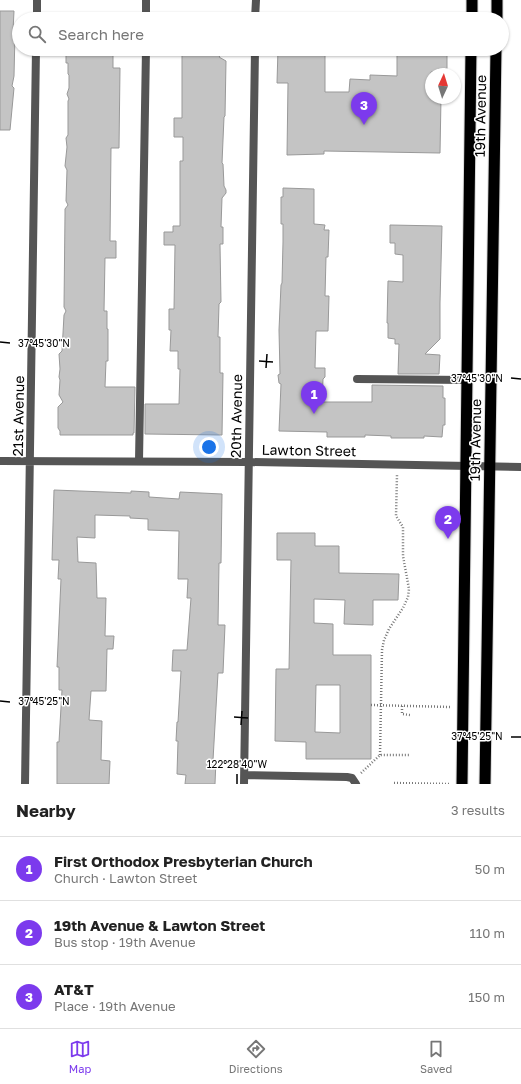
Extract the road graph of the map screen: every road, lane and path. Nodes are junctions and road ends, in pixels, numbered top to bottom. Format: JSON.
{"nodes":[{"id":1,"x":37,"y":0,"type":"edge"},
{"id":2,"x":146,"y":0,"type":"edge"},
{"id":3,"x":256,"y":0,"type":"edge"},
{"id":4,"x":472,"y":0,"type":"edge"},
{"id":5,"x":497,"y":0,"type":"edge"},
{"id":6,"x":37,"y":12,"type":"edge"},
{"id":7,"x":146,"y":12,"type":"edge"},
{"id":8,"x":255,"y":12,"type":"edge"},
{"id":9,"x":472,"y":12,"type":"edge"},
{"id":10,"x":497,"y":12,"type":"edge"},
{"id":11,"x":36,"y":56,"type":"edge"},
{"id":12,"x":146,"y":56,"type":"edge"},
{"id":13,"x":255,"y":56,"type":"edge"},
{"id":14,"x":471,"y":56,"type":"edge"},
{"id":15,"x":496,"y":56,"type":"edge"},
{"id":16,"x":357,"y":379,"type":"dead end"},
{"id":17,"x":467,"y":380,"type":"junction"},
{"id":18,"x":0,"y":460,"type":"edge"},
{"id":19,"x":30,"y":461,"type":"junction"},
{"id":20,"x":140,"y":461,"type":"junction"},
{"id":21,"x":248,"y":462,"type":"junction"},
{"id":22,"x":398,"y":465,"type":"junction"},
{"id":23,"x":466,"y":466,"type":"junction"},
{"id":24,"x":489,"y":466,"type":"junction"},
{"id":25,"x":521,"y":467,"type":"edge"},
{"id":26,"x":371,"y":705,"type":"dead end"},
{"id":27,"x":380,"y":705,"type":"junction"},
{"id":28,"x":402,"y":706,"type":"junction"},
{"id":29,"x":439,"y":706,"type":"dead end"},
{"id":30,"x":410,"y":715,"type":"dead end"},
{"id":31,"x":380,"y":755,"type":"junction"},
{"id":32,"x":409,"y":755,"type":"dead end"},
{"id":33,"x":367,"y":766,"type":"dead end"},
{"id":34,"x":244,"y":775,"type":"junction"},
{"id":35,"x":394,"y":783,"type":"dead end"},
{"id":36,"x":25,"y":784,"type":"edge"},
{"id":37,"x":244,"y":784,"type":"edge"},
{"id":38,"x":356,"y":784,"type":"edge"},
{"id":39,"x":451,"y":784,"type":"edge"},
{"id":40,"x":462,"y":784,"type":"edge"},
{"id":41,"x":485,"y":784,"type":"edge"}],
"edges":[{"from":1,"to":6,"type":"street"},
{"from":2,"to":7,"type":"street"},
{"from":3,"to":8,"type":"street"},
{"from":4,"to":9,"type":"highway"},
{"from":5,"to":10,"type":"highway"},
{"from":11,"to":19,"type":"street","name":"21st Avenue"},
{"from":12,"to":20,"type":"street"},
{"from":13,"to":21,"type":"street","name":"20th Avenue"},
{"from":14,"to":17,"type":"highway","name":"19th Avenue"},
{"from":15,"to":24,"type":"highway","name":"19th Avenue"},
{"from":16,"to":17,"type":"street"},
{"from":17,"to":23,"type":"highway","name":"19th Avenue"},
{"from":18,"to":19,"type":"street","name":"Lawton Street"},
{"from":19,"to":20,"type":"street","name":"Lawton Street"},
{"from":19,"to":36,"type":"street","name":"21st Avenue"},
{"from":20,"to":21,"type":"street","name":"Lawton Street"},
{"from":21,"to":22,"type":"street","name":"Lawton Street"},
{"from":21,"to":34,"type":"street","name":"20th Avenue"},
{"from":22,"to":23,"type":"street","name":"Lawton Street"},
{"from":22,"to":27,"type":"path"},
{"from":23,"to":24,"type":"street","name":"Lawton Street"},
{"from":23,"to":40,"type":"highway","name":"19th Avenue"},
{"from":24,"to":25,"type":"street","name":"Lawton Street"},
{"from":24,"to":41,"type":"highway","name":"19th Avenue"},
{"from":26,"to":27,"type":"path"},
{"from":27,"to":28,"type":"path"},
{"from":27,"to":31,"type":"path"},
{"from":28,"to":29,"type":"path"},
{"from":28,"to":30,"type":"path"},
{"from":31,"to":32,"type":"path"},
{"from":31,"to":33,"type":"path"},
{"from":34,"to":37,"type":"street","name":"20th Avenue"},
{"from":34,"to":38,"type":"street"},
{"from":35,"to":39,"type":"path"}]}
